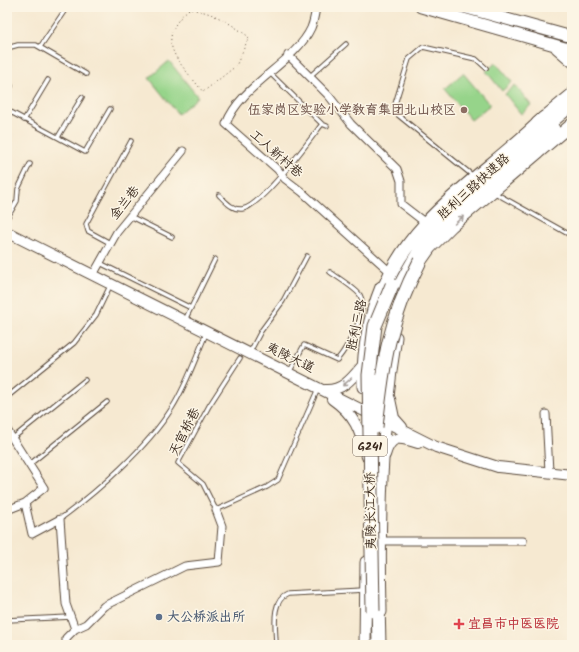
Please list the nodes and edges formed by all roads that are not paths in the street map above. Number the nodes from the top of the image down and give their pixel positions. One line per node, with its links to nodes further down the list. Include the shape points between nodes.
1 (67, 7): 12 (lane)
2 (316, 7): 15 (street, 工人新村巷, via 311,28)
3 (421, 7): 10 (main road)
4 (440, 7): 11 (main road)
5 (463, 7): 8 (main road)
6 (480, 7): 7 (main road)
7 (572, 30)
8 (572, 37)
9 (346, 44): 22 (lane)
10 (551, 44): 14 (main road); 17 (main road)
11 (572, 44)
12 (40, 47): 13 (lane, via 18,45); 21 (lane)
13 (7, 48): 16 (lane)
14 (572, 50)
15 (288, 55): 19 (street, 工人新村巷); 22 (street)
16 (7, 60)
17 (572, 61)
18 (486, 68): 42 (lane, via 476,59 424,47 409,59 395,104 398,115)
19 (269, 72): 33 (lane); 41 (street, 工人新村巷, via 237,105 226,124)
20 (7, 74): 24 (lane, via 11,86)
21 (86, 74)
22 (309, 76): 47 (street, via 351,124 397,169 401,181 401,204)
23 (48, 80): 32 (lane)
24 (7, 94)
25 (572, 94): 31 (main road, 胜利三路)
26 (82, 97): 37 (lane)
27 (572, 104): 60 (highway, 胜利三路快速路 / G241, via 446,212 417,244)
28 (110, 108): 37 (lane, via 85,152)
29 (7, 110): 32 (lane)
30 (572, 113): 60 (highway, 胜利三路快速路 / G241, via 469,198 436,230)
31 (544, 118): 42 (main road, 胜利三路); 64 (highway, bridge, via 466,185 417,234 392,270 382,295)
32 (24, 120): 37 (lane)
33 (322, 124): 35 (lane); 41 (lane)
34 (572, 124): 36 (main road)
35 (327, 126)
36 (567, 134): 43 (main road)
37 (58, 137)
38 (131, 141): 52 (lane, via 86,224 88,231)
39 (183, 151): 45 (street, 金兰巷)
40 (30, 164): 46 (lane, via 18,189 17,201)
41 (282, 175): 44 (lane, via 261,198 242,209 232,207); 57 (street, 工人新村巷)
42 (472, 175): 47 (main road, 胜利三路)
43 (492, 191): 49 (lane); 55 (main road, one-way to 43, via 442,236)
44 (219, 195)
45 (129, 216): 51 (lane); 52 (street, 金兰巷)
46 (7, 218)
47 (423, 221): 57 (main road, 胜利三路, via 399,249)
48 (7, 232): 59 (main road, 夷陵大道)
49 (572, 236)
50 (7, 237): 61 (main road, 夷陵大道)
51 (172, 237)
52 (110, 244): 56 (street, 金兰巷)
53 (307, 256): 66 (lane, via 283,301 261,331)
54 (215, 259): 62 (lane)
55 (420, 261): 71 (main road, via 402,310); 77 (highway, bridge, via 394,318 385,353)
56 (100, 263): 59 (street, 金兰巷); 62 (lane)
57 (388, 269): 68 (main road, 胜利三路, via 372,310)
58 (330, 272): 69 (lane, via 360,294 362,302 359,320 347,349 337,360 304,345)
59 (93, 275): 63 (main road, 夷陵大道)
60 (396, 286): 64 (highway, 夷陵长江大桥 / G241, bridge); 77 (highway, 夷陵长江大桥 / G241, bridge, via 382,333 376,384)
61 (109, 288): 65 (main road, 夷陵大道); 73 (lane, via 96,315 74,343)
62 (191, 308): 63 (lane)
63 (184, 321): 66 (main road, 夷陵大道)
64 (375, 326): 100 (highway, 夷陵长江大桥 / G241, bridge, via 368,375)
65 (206, 336): 72 (main road, 夷陵大道); 90 (lane, via 173,407 160,426 83,502)
66 (250, 353): 69 (main road, 夷陵大道)
67 (240, 358): 89 (lane, 天官桥巷, via 198,424 178,463 203,484)
68 (363, 365): 72 (main road, one-way to 72, via 343,386); 75 (main road, 胜利三路)
69 (289, 372): 72 (main road, 夷陵大道)
70 (85, 380): 79 (lane)
71 (389, 383): 77 (main road); 80 (main road, via 394,418)
72 (324, 393): 75 (main road, 夷陵大道); 81 (main road, via 352,416 360,432); 89 (lane, via 278,480)
73 (7, 397)
74 (107, 402): 83 (lane)
75 (364, 413): 77 (main road, 夷陵大道); 81 (main road, 胜利三路)
76 (546, 414): 84 (street)
77 (382, 426): 80 (main road, 夷陵大道); 82 (main road); 101 (highway, 夷陵长江大桥 / G241)
78 (7, 430): 79 (street)
79 (13, 438): 83 (street)
80 (417, 440): 82 (main road, via 393,440); 84 (main road, 夷陵大道, via 498,467); 86 (main road, 夷陵大道, via 435,451 497,471)
81 (367, 457): 93 (main road, 胜利三路)
82 (383, 461): 91 (main road)
83 (30, 464): 87 (street, via 44,488)
84 (549, 472): 85 (main road, 夷陵大道)
85 (572, 475)
86 (572, 479)
87 (25, 503): 88 (street); 90 (street, via 32,534)
88 (7, 510)
89 (216, 510): 96 (street, via 222,526 219,562 184,566 104,606 86,624)
90 (60, 519): 94 (street, via 66,604)
91 (380, 541): 92 (street); 102 (main road)
92 (523, 542)
93 (366, 590): 98 (lane, via 283,596 276,607); 99 (main road, 胜利三路)
94 (70, 617): 95 (lane); 96 (street)
95 (7, 620)
96 (75, 629): 97 (street, via 66,638)
97 (66, 645)
98 (276, 645)
99 (364, 645)
100 (372, 645)
101 (379, 645)
102 (382, 645)

